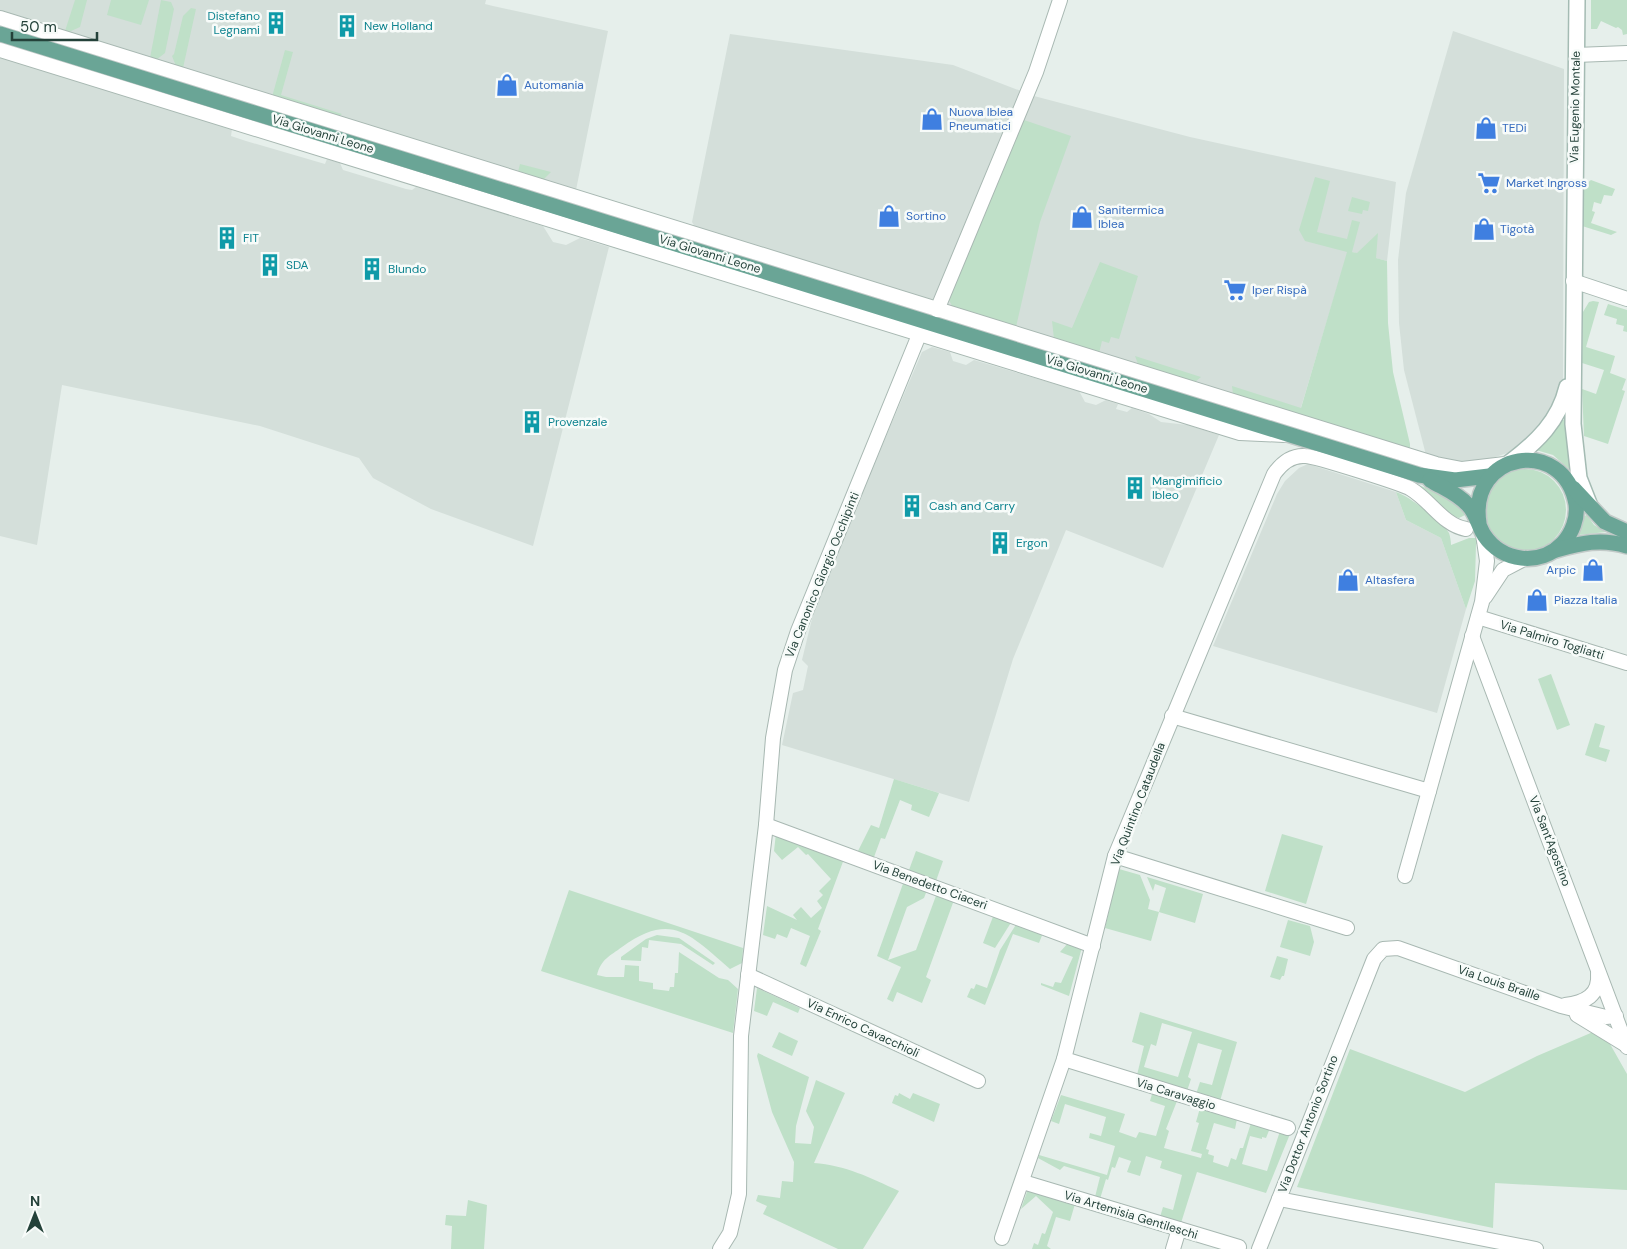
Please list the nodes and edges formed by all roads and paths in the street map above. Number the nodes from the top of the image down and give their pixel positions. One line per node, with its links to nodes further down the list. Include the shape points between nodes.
1 (1060, 0): 10 (street, via 1036,72)
2 (1577, 0): 7 (main road, Via Eugenio Montale)
3 (0, 18): 10 (street)
4 (0, 34): 13 (main road, Via Giovanni Leone)
5 (0, 50): 11 (street)
6 (1627, 53): 7 (street)
7 (1576, 55): 8 (main road, Via Eugenio Montale)
8 (1573, 282): 9 (street); 12 (main road, Via Eugenio Montale)
9 (1627, 299)
10 (937, 310): 14 (street, via 1436,464 1462,469)
11 (919, 335): 13 (street, via 1240,433 1260,436); 29 (street, Via Canonico Giorgio Occhipinti, via 785,670 774,738)
12 (1572, 363): 14 (main road, via 1564,402 1558,414 1541,436); 17 (main road)
13 (1290, 434): 15 (main road, Via Giovanni Leone)
14 (1507, 464): 16 (main road); 17 (main road, via 1535,460 1553,468)
15 (1419, 475): 16 (main road, via 1455,480); 18 (main road, via 1458,495 1470,507)
16 (1489, 476): 18 (main road, via 1478,498)
17 (1578, 494): 19 (main road, via 1606,522); 21 (main road, via 1571,532)
18 (1476, 528): 22 (main road, via 1500,552); 23 (street, via 1487,561); 27 (street, Via Quintino Cataudella, via 1454,527 1409,487 1306,455 1281,464)
19 (1627, 532)
20 (1627, 546): 21 (main road, via 1588,541)
21 (1554, 550): 22 (main road)
22 (1524, 559): 23 (street, via 1503,570)
23 (1482, 602): 24 (street)
24 (1478, 617): 25 (street); 26 (street, Via Palmiro Togliatti)
25 (1472, 636): 28 (street); 35 (street, Via Sant'Agostino)
26 (1627, 663)
27 (1172, 716): 28 (street); 30 (street, Via Quintino Cataudella)
28 (1429, 791): 31 (street)
29 (766, 825): 33 (street, Via Benedetto Ciaceri); 36 (street, Via Canonico Giorgio Occhipinti)
30 (1115, 856): 32 (street); 33 (street, Via Quintino Cataudella)
31 (1405, 876)
32 (1348, 928)
33 (1093, 946): 40 (street, Via Quintino Cataudella)
34 (1383, 949): 37 (street, Via Louis Braille, via 1398,948); 44 (street, Via Dottor Antonio Sortino, via 1374,959)
35 (1597, 967): 37 (street, via 1598,984 1590,998); 38 (street, Via Sant'Agostino)
36 (748, 975): 41 (street, Via Enrico Cavacchioli); 48 (street, Via Canonico Giorgio Occhipinti, via 741,1036 739,1194 730,1233)
37 (1561, 1006): 38 (street, Via Louis Braille, via 1606,1017); 39 (street)
38 (1616, 1016): 39 (street, Via Sant'Agostino)
39 (1627, 1046)
40 (1064, 1059): 42 (street, Via Caravaggio); 43 (street, Via Quintino Cataudella)
41 (978, 1081)
42 (1288, 1128)
43 (1023, 1182): 45 (street, Via Artemisia Gentileschi); 46 (street, Via Quintino Cataudella)
44 (1279, 1199): 50 (street); 51 (street, Via Dottor Antonio Sortino)
45 (1179, 1229): 47 (street, Via Artemisia Gentileschi); 49 (street)
46 (1002, 1238)
47 (1240, 1247)
48 (720, 1249)
49 (1173, 1249)
50 (1259, 1249)
51 (1536, 1249)

